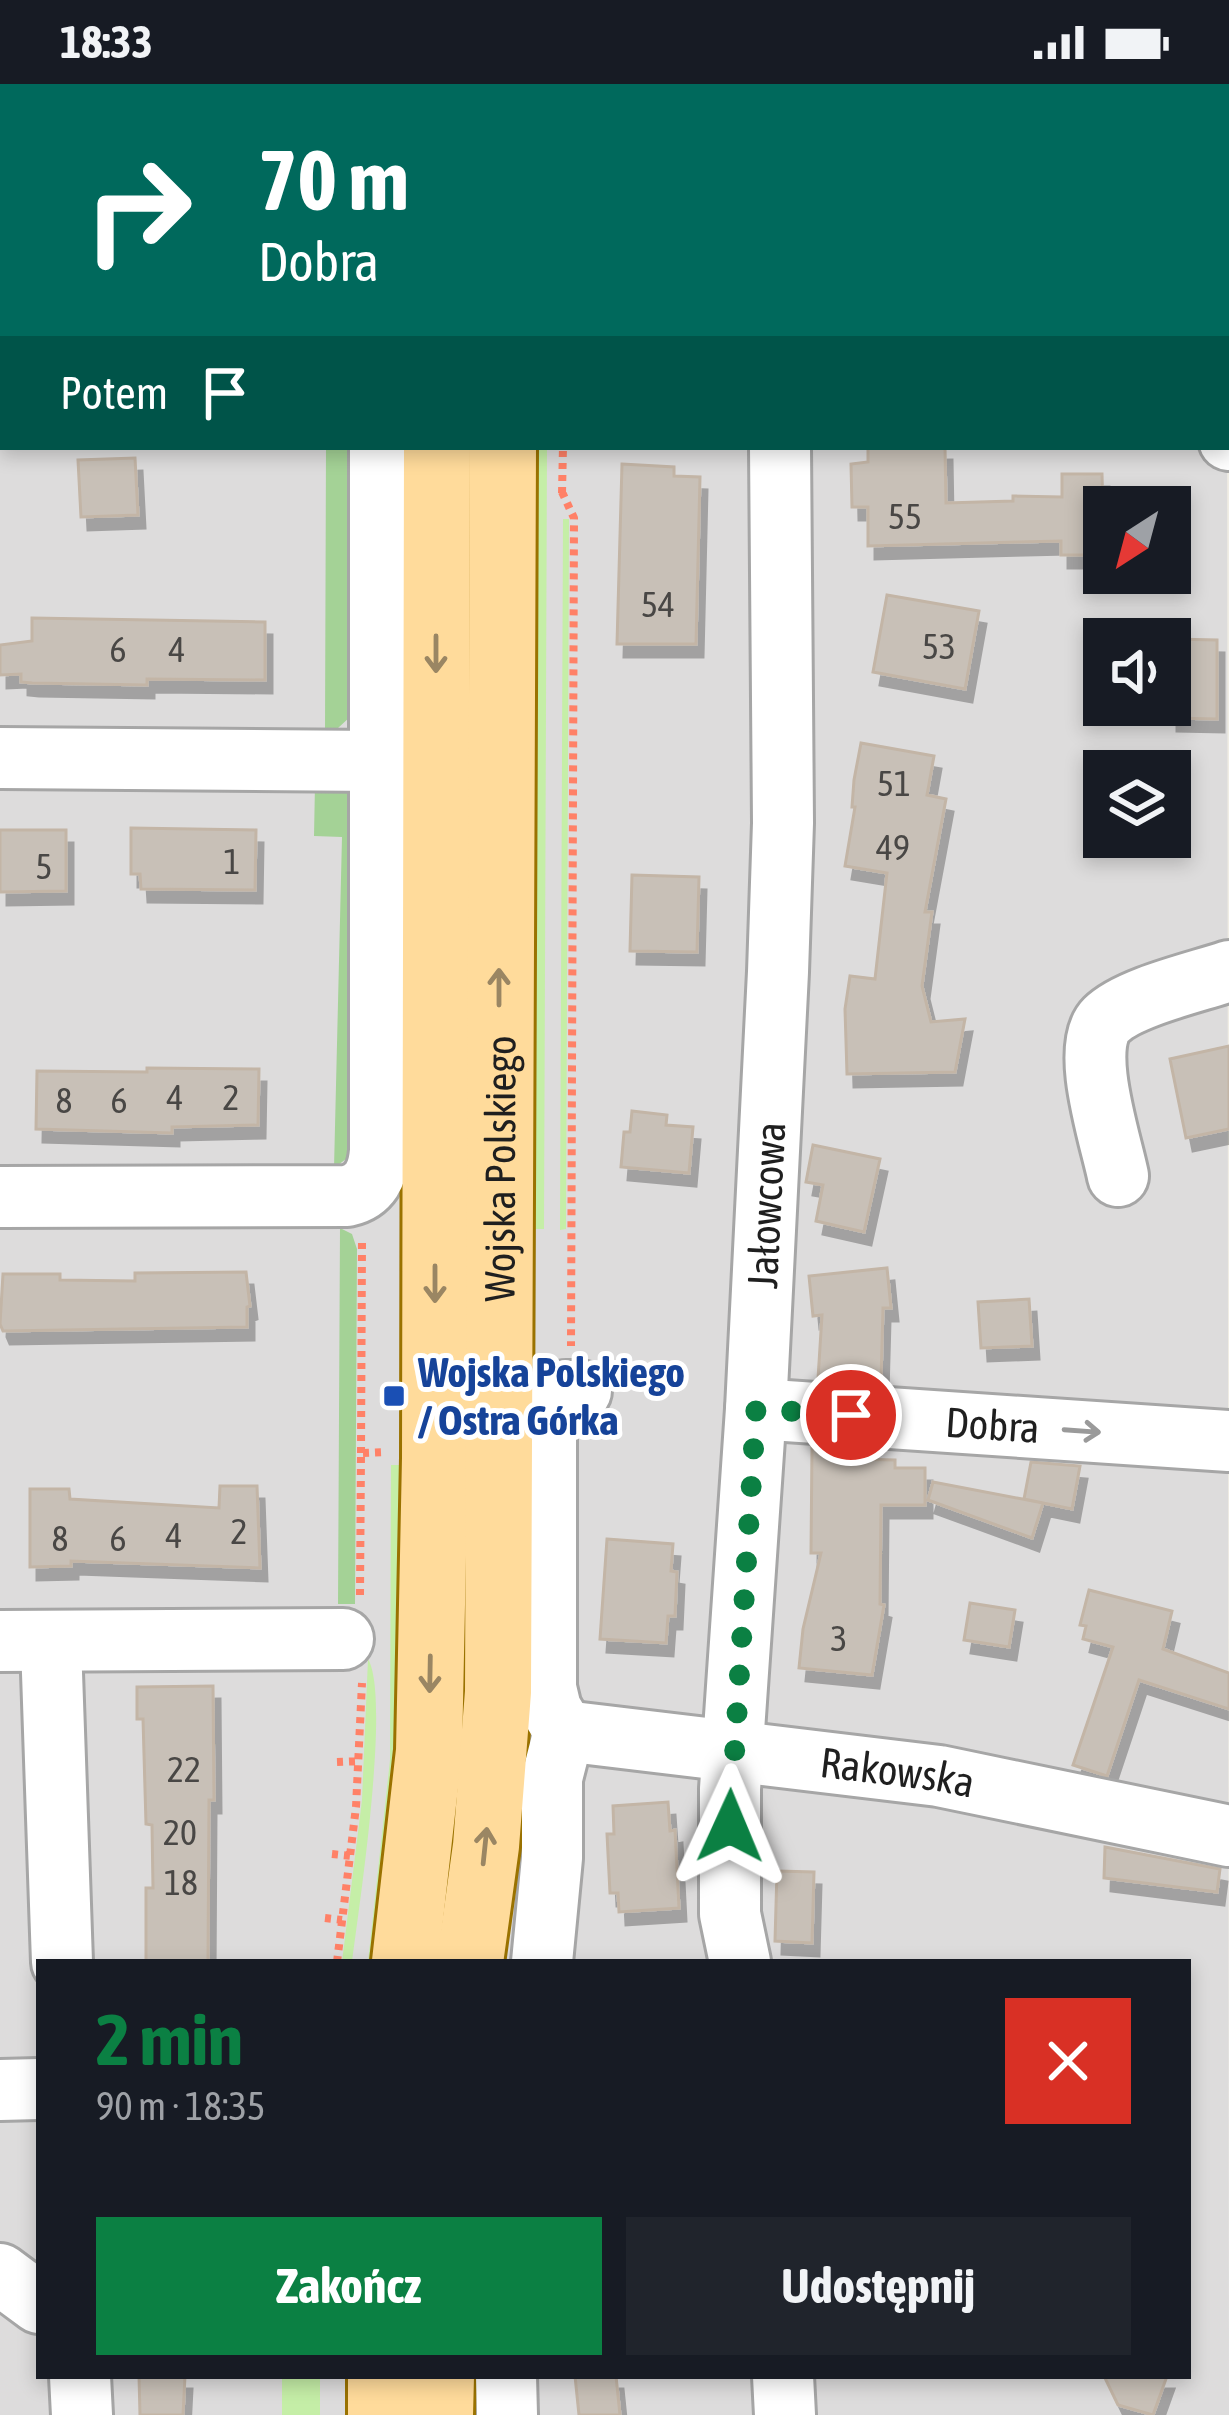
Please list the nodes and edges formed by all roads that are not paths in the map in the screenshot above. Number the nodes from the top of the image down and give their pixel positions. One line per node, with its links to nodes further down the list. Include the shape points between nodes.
1 (380, 450): 6 (street)
2 (437, 450): 19 (main road, Wojska Polskiego, one-way to 19, via 430,1706)
3 (503, 450): 20 (main road, Wojska Polskiego, one-way to 3, via 498,1692)
4 (780, 450): 11 (street, Jałowcowa, via 783,824)
5 (0, 758): 6 (street)
6 (379, 761): 9 (street, via 380,1151 362,1208 347,1196)
7 (1229, 971): 8 (street, via 1138,1003 1097,1034 1094,1060)
8 (1118, 1176)
9 (0, 1197)
10 (581, 1391): 15 (street, via 554,1398 546,1421 546,1688)
11 (756, 1409): 12 (street, Dobra, one-way to 12); 16 (street, Jałowcowa)
12 (1229, 1441)
13 (26, 1642): 14 (street); 18 (street)
14 (352, 1654)
15 (564, 1731): 16 (street, Rakowska); 21 (street, via 552,1778)
16 (732, 1752): 17 (street, Rakowska, via 939,1776); 22 (street, Jałowcowa, via 730,1914)
17 (1229, 1836)
18 (62, 1959)
19 (405, 1959)
20 (470, 1959)
21 (542, 1959)
22 (739, 1959)
23 (36, 2089): 24 (street)
24 (0, 2090)
25 (0, 2274): 26 (street)
26 (36, 2301)
27 (80, 2379): 32 (street)
28 (381, 2379): 33 (main road)
29 (441, 2379): 34 (main road)
30 (506, 2379): 35 (street)
31 (783, 2379): 36 (street)
32 (82, 2415)
33 (380, 2415)
34 (440, 2415)
35 (507, 2415)
36 (785, 2415)

